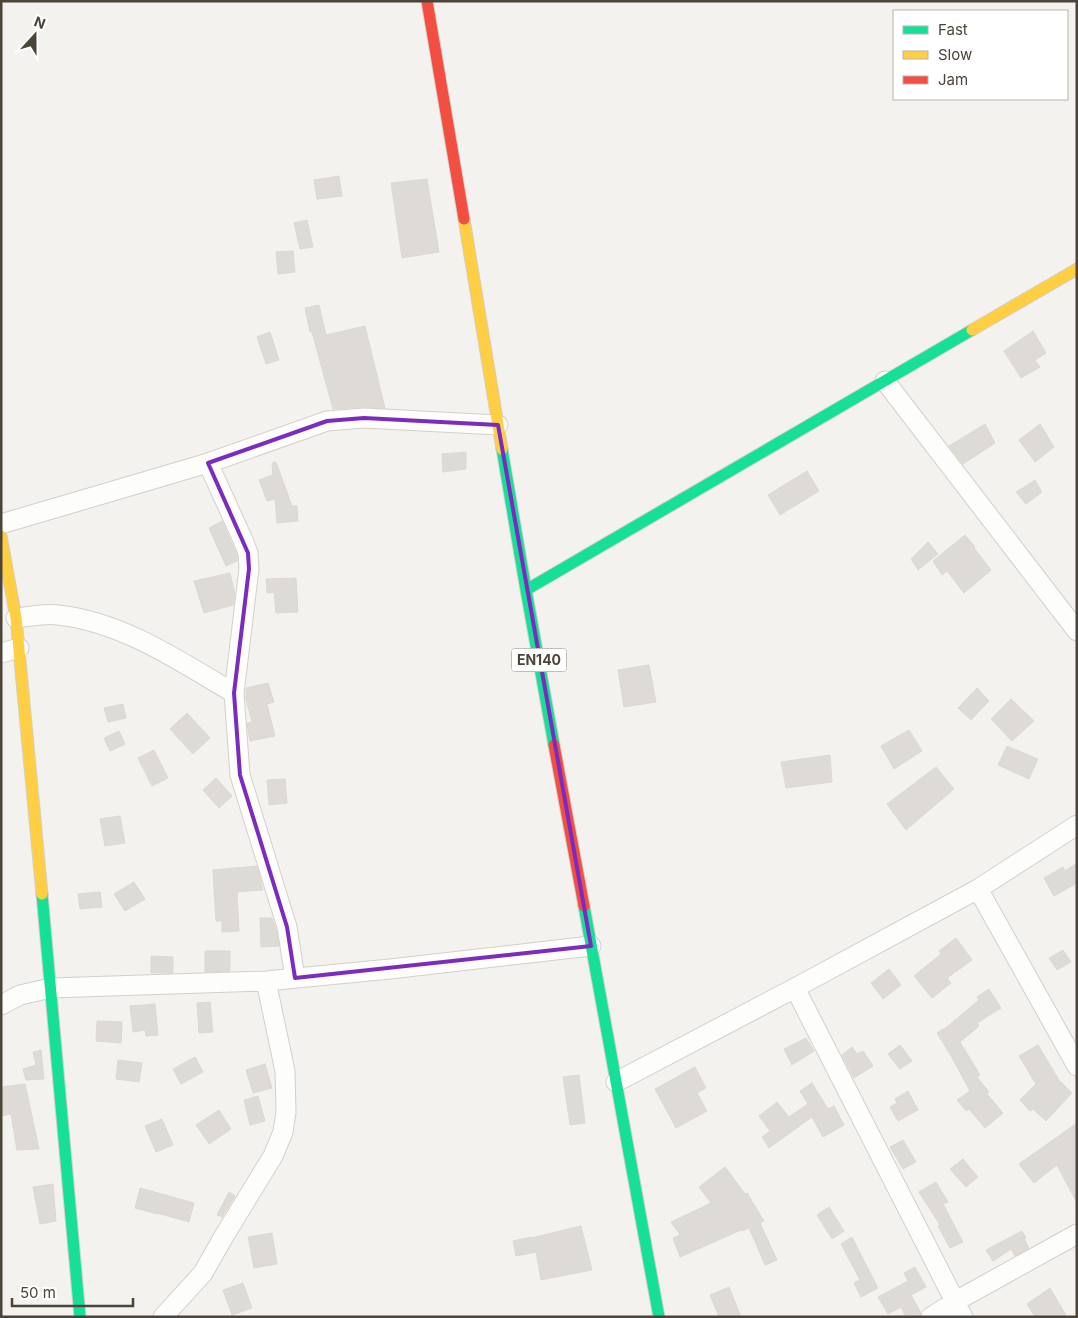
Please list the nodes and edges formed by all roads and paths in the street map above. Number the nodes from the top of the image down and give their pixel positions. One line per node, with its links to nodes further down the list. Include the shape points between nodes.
1 (427, 1): 4 (street, EN140)
2 (1077, 269): 3 (street)
3 (885, 381): 8 (street); 10 (street)
4 (498, 426): 5 (street, via 364,418 327,421); 8 (street, EN140)
5 (208, 463): 6 (street); 12 (street, via 248,553 249,569)
6 (1, 524)
7 (1, 536): 9 (street)
8 (526, 590): 15 (street, EN140)
9 (16, 618): 11 (street); 12 (street, via 56,614 114,628 152,645)
10 (1077, 631)
11 (10, 651): 18 (street)
12 (234, 693): 16 (street, via 240,775 287,927)
13 (1077, 825): 14 (street)
14 (978, 889): 19 (street); 21 (street)
15 (592, 946): 16 (street); 22 (street, EN140)
16 (295, 978): 17 (street)
17 (266, 981): 18 (street); 26 (street, via 285,1071 283,1132 273,1156 203,1273)
18 (51, 988): 20 (street, via 20,995); 25 (street)
19 (795, 988): 22 (street); 24 (street)
20 (1, 1006)
21 (1077, 1066)
22 (616, 1082): 27 (street, EN140)
23 (1077, 1234): 24 (street)
24 (959, 1309): 28 (street)
25 (80, 1317)
26 (163, 1317)
27 (659, 1317)
28 (931, 1317)

